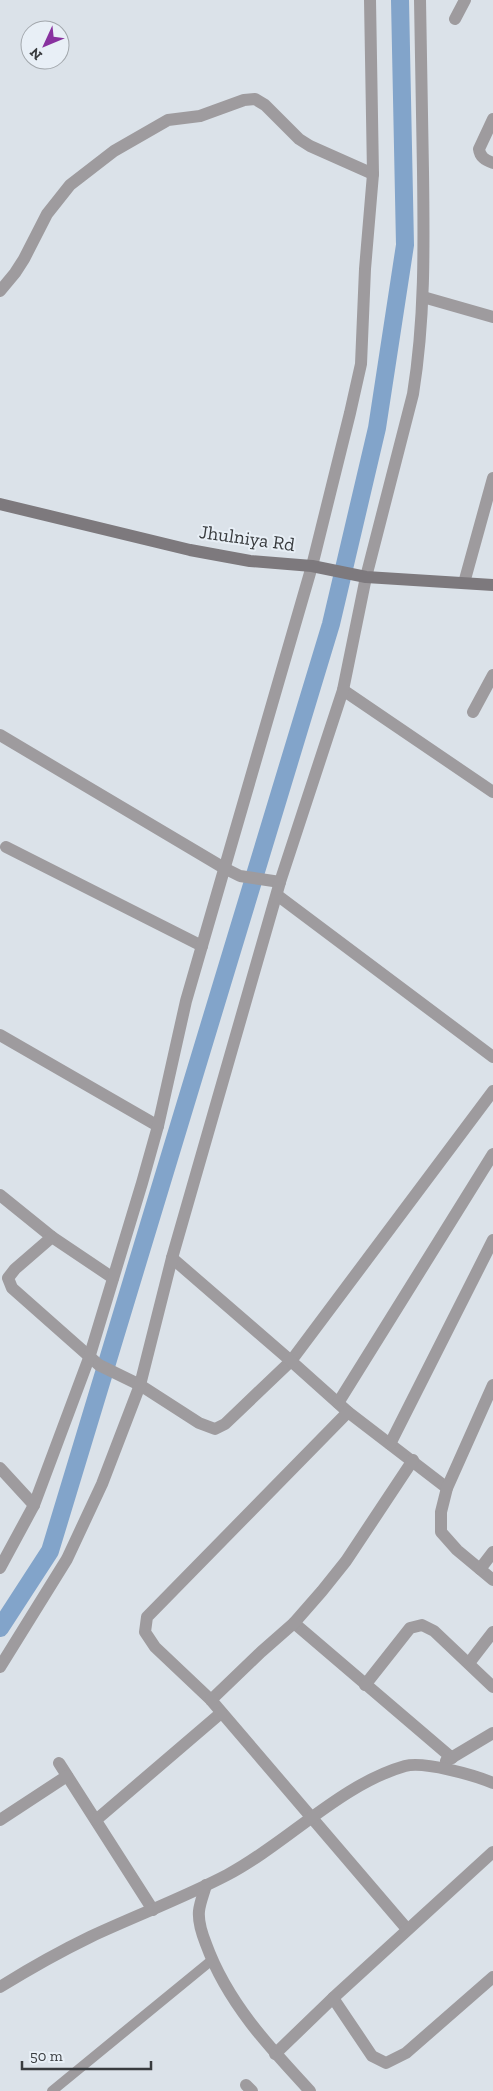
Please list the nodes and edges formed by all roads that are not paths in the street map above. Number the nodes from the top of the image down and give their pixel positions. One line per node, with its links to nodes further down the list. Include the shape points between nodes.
1 (370, 0): 7 (street)
2 (420, 0): 9 (street)
3 (465, 0): 4 (street)
4 (455, 18)
5 (493, 119): 6 (street, via 479,148 480,155)
6 (493, 163)
7 (373, 174): 8 (street, via 310,146 255,99 200,116 168,120 114,151 70,185 47,214 24,259); 13 (street, via 360,364)
8 (0, 291)
9 (423, 297): 10 (street); 14 (street, via 413,394)
10 (493, 316)
11 (493, 478): 15 (street)
12 (0, 504): 13 (street, Jhulniya Rd, via 190,550 250,561)
13 (312, 566): 14 (street, Jhulniya Rd); 23 (street)
14 (366, 577): 15 (street, Jhulniya Rd); 18 (street)
15 (464, 583): 16 (street, Jhulniya Rd)
16 (493, 585)
17 (493, 676): 19 (street)
18 (343, 690): 21 (street); 24 (street)
19 (473, 712)
20 (0, 735): 23 (street)
21 (493, 792)
22 (6, 847): 25 (street)
23 (224, 868): 24 (street); 25 (street)
24 (278, 888): 27 (street); 34 (street)
25 (202, 946): 29 (street)
26 (0, 1036): 29 (street)
27 (493, 1057)
28 (493, 1091): 37 (street)
29 (158, 1126): 35 (street)
30 (493, 1154): 40 (street)
31 (0, 1195): 32 (street)
32 (52, 1238): 35 (street); 36 (street, via 8,1278 12,1288)
33 (493, 1240): 42 (street)
34 (172, 1258): 37 (street); 38 (street)
35 (113, 1278): 36 (street)
36 (94, 1361): 38 (street); 46 (street)
37 (291, 1361): 38 (street, via 225,1424 214,1429 199,1423); 40 (street)
38 (140, 1385): 54 (street, via 102,1484 67,1559)
39 (493, 1385): 45 (street)
40 (338, 1403): 41 (street)
41 (348, 1412): 42 (street); 57 (street, via 147,1617 145,1632 155,1646)
42 (390, 1444): 43 (street)
43 (413, 1460): 45 (street); 51 (street, via 346,1561)
44 (0, 1468): 46 (street)
45 (447, 1488): 49 (street, via 441,1512 441,1532)
46 (34, 1505): 48 (street)
47 (493, 1552): 49 (street)
48 (0, 1568)
49 (480, 1569): 50 (street)
50 (493, 1580)
51 (294, 1624): 55 (street); 57 (street)
52 (493, 1632): 53 (street)
53 (469, 1663): 55 (street, via 434,1631 422,1625 410,1628); 56 (street)
54 (0, 1667)
55 (365, 1685): 60 (street)
56 (493, 1687)
57 (211, 1700): 58 (street)
58 (221, 1713): 65 (street); 67 (street)
59 (493, 1733): 60 (street)
60 (452, 1758): 62 (street)
61 (59, 1763): 63 (street)
62 (435, 1767): 64 (street); 65 (street, via 406,1766 378,1777)
63 (67, 1776): 66 (street); 67 (street)
64 (493, 1783)
65 (312, 1817): 69 (street, via 251,1861); 71 (street)
66 (0, 1820)
67 (96, 1820): 70 (street)
68 (493, 1852): 71 (street)
69 (206, 1885): 70 (street); 72 (street, via 199,1911 202,1934)
70 (153, 1910): 74 (street, via 44,1960)
71 (407, 1929): 75 (street)
72 (212, 1960): 76 (street, via 248,2021); 77 (lane)
73 (493, 1978): 75 (street, via 406,2053 386,2063 372,2056)
74 (0, 1987)
75 (332, 1998): 76 (street)
76 (276, 2054): 78 (street)
77 (52, 2091)
78 (310, 2091)

